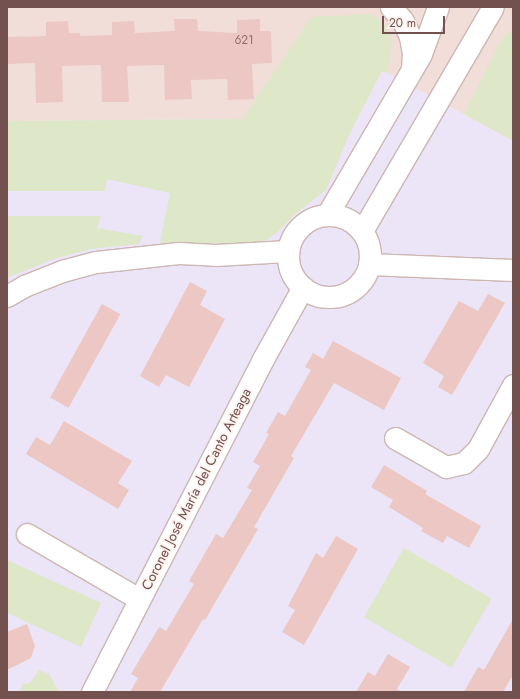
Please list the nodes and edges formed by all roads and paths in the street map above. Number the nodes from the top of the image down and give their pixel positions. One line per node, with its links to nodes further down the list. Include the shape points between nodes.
1 (391, 7): 4 (lane, via 404,21 410,37 413,54)
2 (438, 7): 4 (lane, via 421,54)
3 (493, 7): 6 (lane)
4 (411, 72): 5 (lane)
5 (327, 215): 6 (lane, via 340,216); 7 (lane, via 313,218 301,226 292,238)
6 (362, 231): 8 (lane, via 369,247)
7 (288, 252): 10 (lane, via 294,277); 11 (lane, via 215,255 179,253 96,262 62,271 24,286)
8 (369, 264): 9 (lane); 10 (lane, via 364,277 355,288 343,294 329,297 315,294)
9 (513, 270)
10 (303, 287): 15 (lane, Coronel José María del Canto Arteaga)
11 (7, 296)
12 (513, 385): 13 (lane, via 478,449 464,463 446,467)
13 (395, 438)
14 (26, 534): 15 (lane)
15 (139, 599): 16 (lane, Coronel José María del Canto Arteaga)
16 (92, 692)

